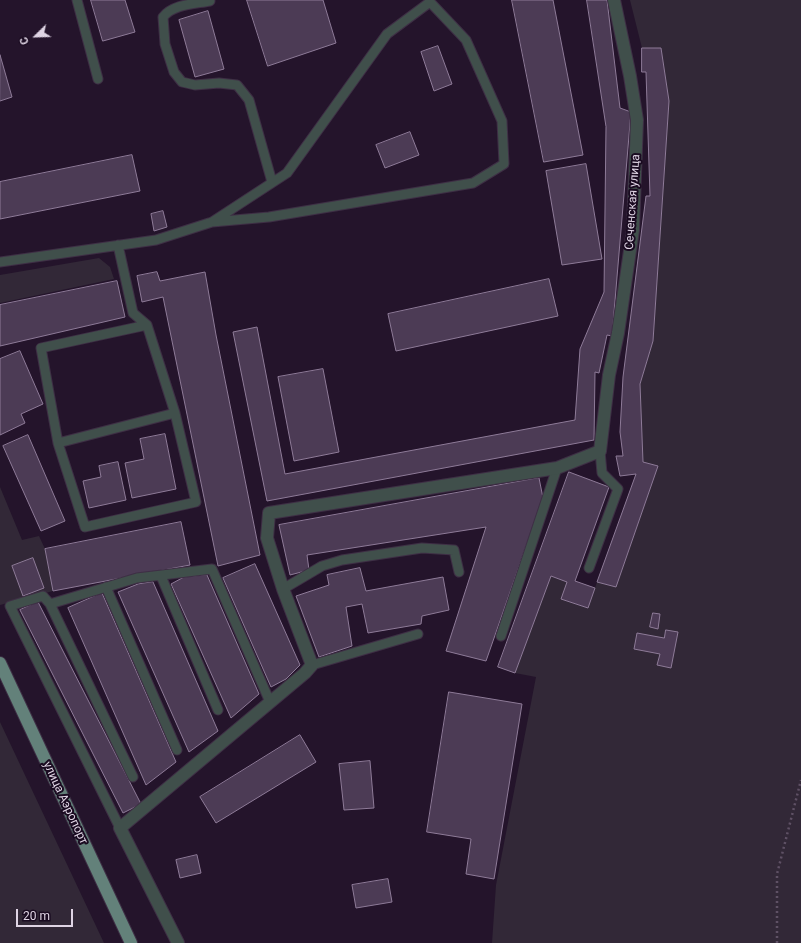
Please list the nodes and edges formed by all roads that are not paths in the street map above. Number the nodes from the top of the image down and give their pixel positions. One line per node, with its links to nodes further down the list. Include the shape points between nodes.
1 (77, 0): 5 (lane)
2 (614, 0): 13 (street, Сеченская улица, via 637,120 633,230 618,333 609,375)
3 (210, 1): 6 (lane, via 175,8 163,17 165,44 174,72 182,82 189,84 237,85 249,100)
4 (430, 1): 6 (lane, via 387,34 287,173); 7 (lane, via 466,40 502,121 504,164 473,183 269,217)
5 (98, 79)
6 (272, 182): 7 (lane)
7 (212, 222): 8 (lane, via 156,240)
8 (118, 245): 9 (lane); 10 (lane, via 133,313)
9 (0, 262)
10 (147, 325): 11 (lane); 12 (lane, via 41,348)
11 (175, 413): 12 (lane); 12 (lane, via 196,502 85,527)
12 (58, 443)
13 (600, 451): 14 (street); 15 (lane, via 602,473 618,489)
14 (557, 468): 19 (street, via 269,514 267,538); 22 (lane)
15 (589, 568)
16 (459, 572): 19 (lane, via 454,550 422,548 322,566)
17 (162, 576): 18 (lane, via 137,578); 25 (lane, via 212,569); 26 (lane)
18 (106, 587): 20 (lane); 27 (lane)
19 (283, 589): 24 (street)
20 (50, 604): 28 (lane); 29 (lane, via 43,596 10,606)
21 (418, 634): 24 (lane)
22 (501, 636)
23 (0, 664): 30 (main road, улица Аэропорт)
24 (312, 665): 25 (street)
25 (270, 702): 29 (street)
26 (218, 710)
27 (178, 750)
28 (133, 777)
29 (120, 828): 31 (street)
30 (131, 943)
31 (178, 943)

